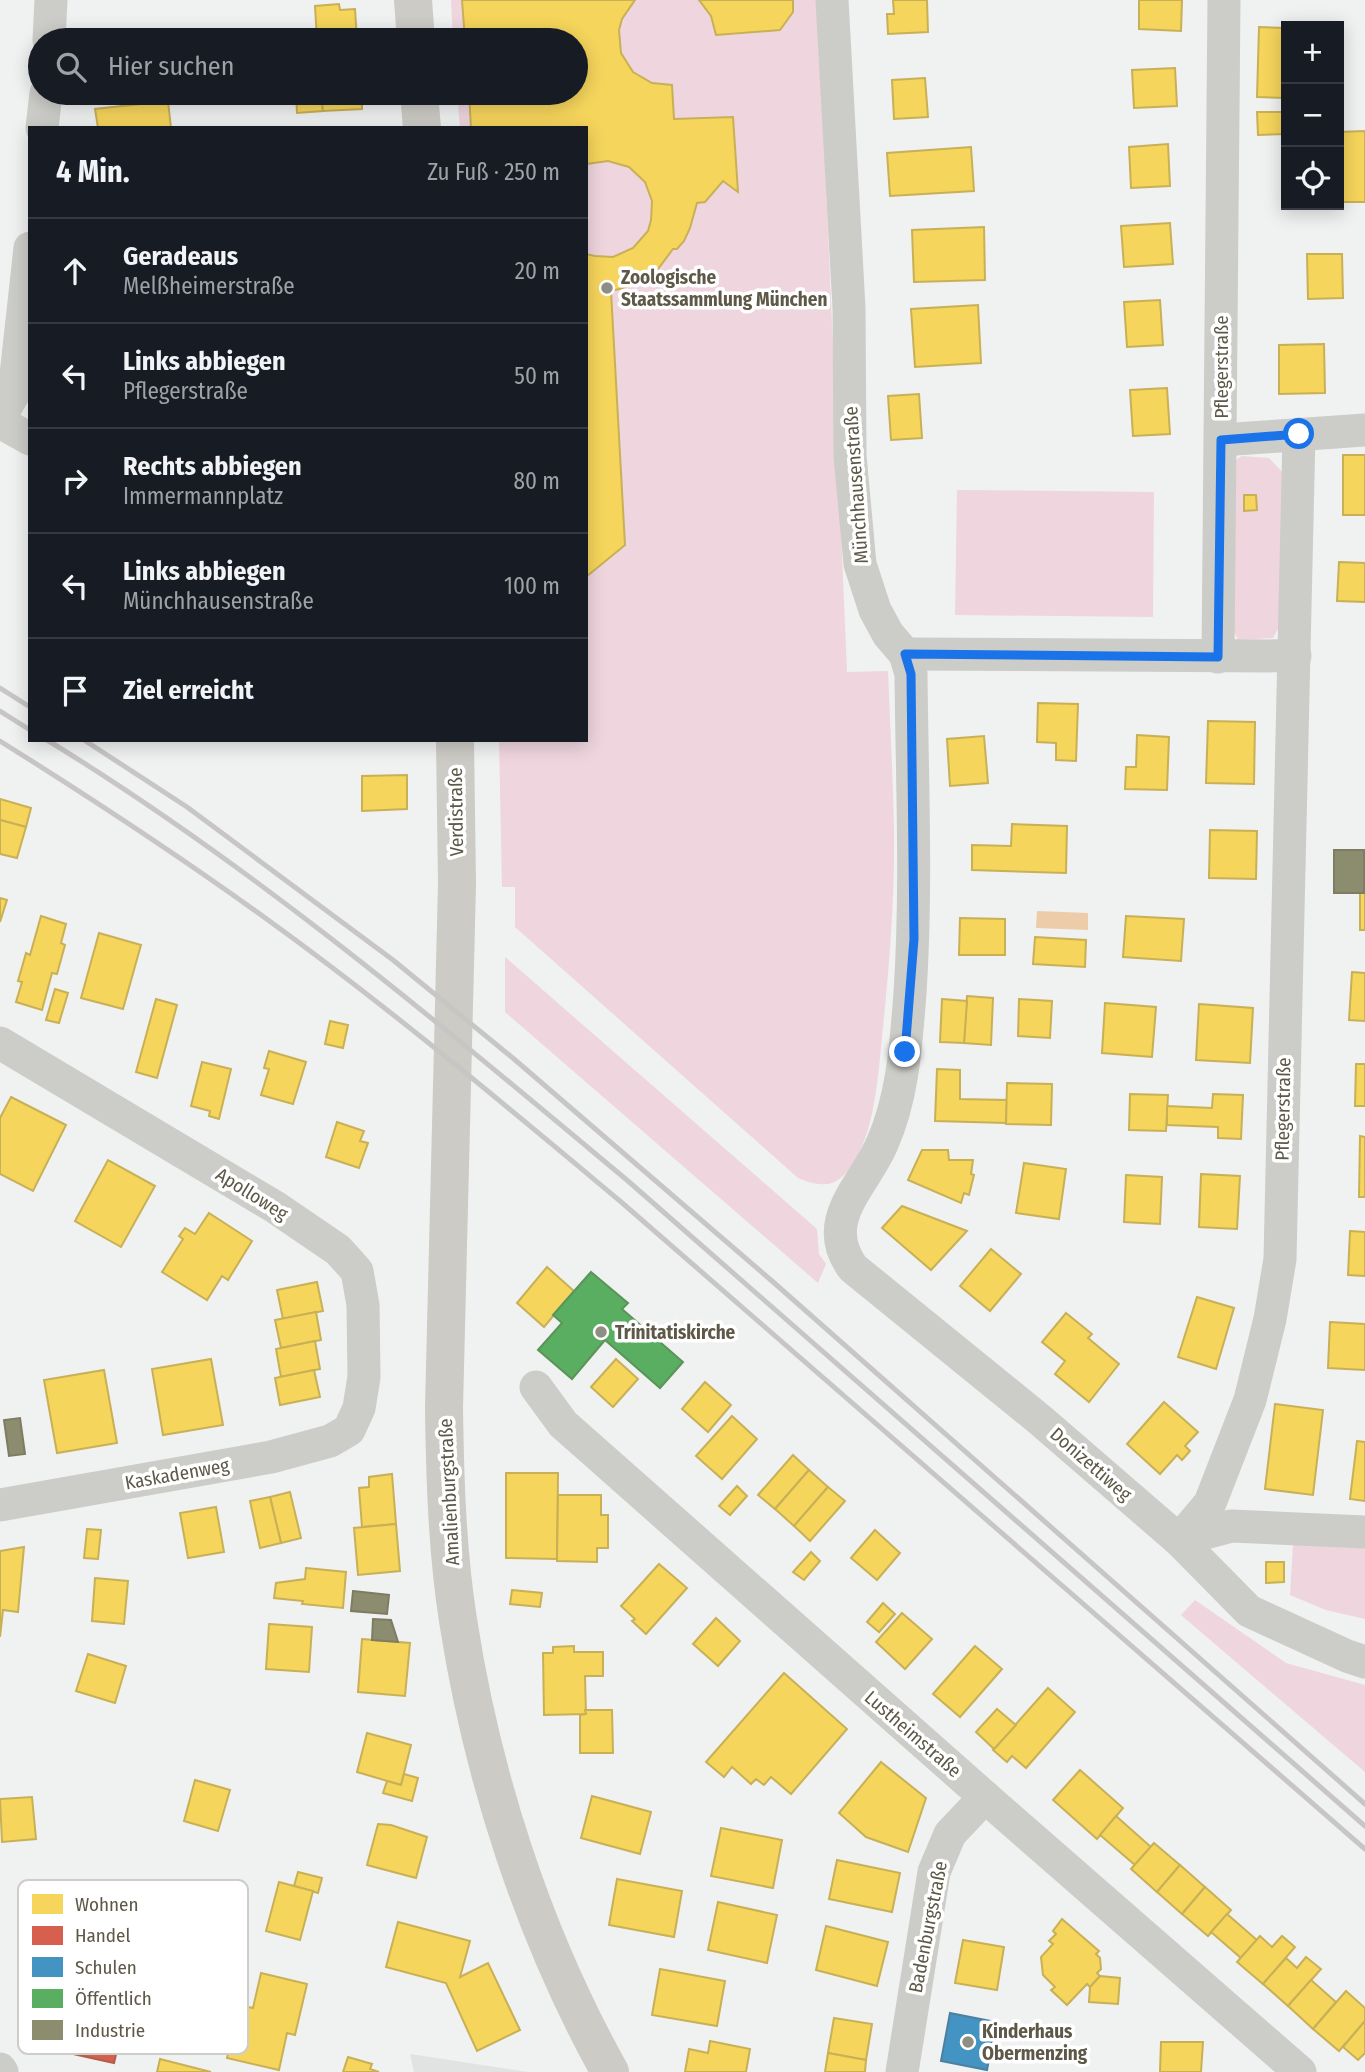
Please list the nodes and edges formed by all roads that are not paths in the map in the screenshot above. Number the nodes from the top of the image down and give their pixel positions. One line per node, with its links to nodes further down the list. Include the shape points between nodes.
1 (51, 0): 5 (street)
2 (413, 0): 6 (main road)
3 (832, 0): 17 (street, Münchhausenstraße, via 849,308 850,456 860,564 875,610)
4 (1224, 0): 16 (street, Pflegerstraße)
5 (50, 28)
6 (414, 28)
7 (45, 105): 9 (street)
8 (420, 105): 10 (main road)
9 (43, 126)
10 (422, 126)
11 (28, 266): 12 (street, via 14,393)
12 (0, 420): 15 (street)
13 (1365, 430): 14 (street)
14 (1299, 434): 16 (street); 18 (street, Pflegerstraße)
15 (28, 438)
16 (1221, 440): 19 (street, Pflegerstraße)
17 (905, 654): 19 (street); 23 (street, Münchhausenstraße, via 911,674 914,939 905,1052 896,1104 882,1146 851,1197)
18 (1295, 656): 19 (street); 28 (street, Pflegerstraße, via 1280,1259 1250,1400 1210,1503)
19 (1218, 657)
20 (455, 742): 21 (main road, Verdistraße)
21 (457, 884): 31 (main road, Amalienburgstraße, via 444,1408 458,1618 475,1712 502,1814 545,1935)
22 (0, 1043): 25 (street, Apolloweg, via 275,1207 338,1250 357,1271 363,1306 364,1377 359,1408)
23 (839, 1237): 28 (street, Donizettiweg, via 843,1255 853,1268)
24 (536, 1387): 30 (street, Lustheimstraße, via 563,1424)
25 (349, 1430): 26 (street, Kaskadenweg, via 330,1441 271,1457)
26 (0, 1505)
27 (1365, 1532): 28 (street, via 1231,1526)
28 (1179, 1540): 29 (street, Donizettiweg, via 1249,1611)
29 (1365, 1662)
30 (985, 1797): 32 (street, Badenburgstraße, via 950,1835 934,1872); 33 (street, Lustheimstraße)
31 (610, 2072)
32 (902, 2072)
33 (1300, 2072)

